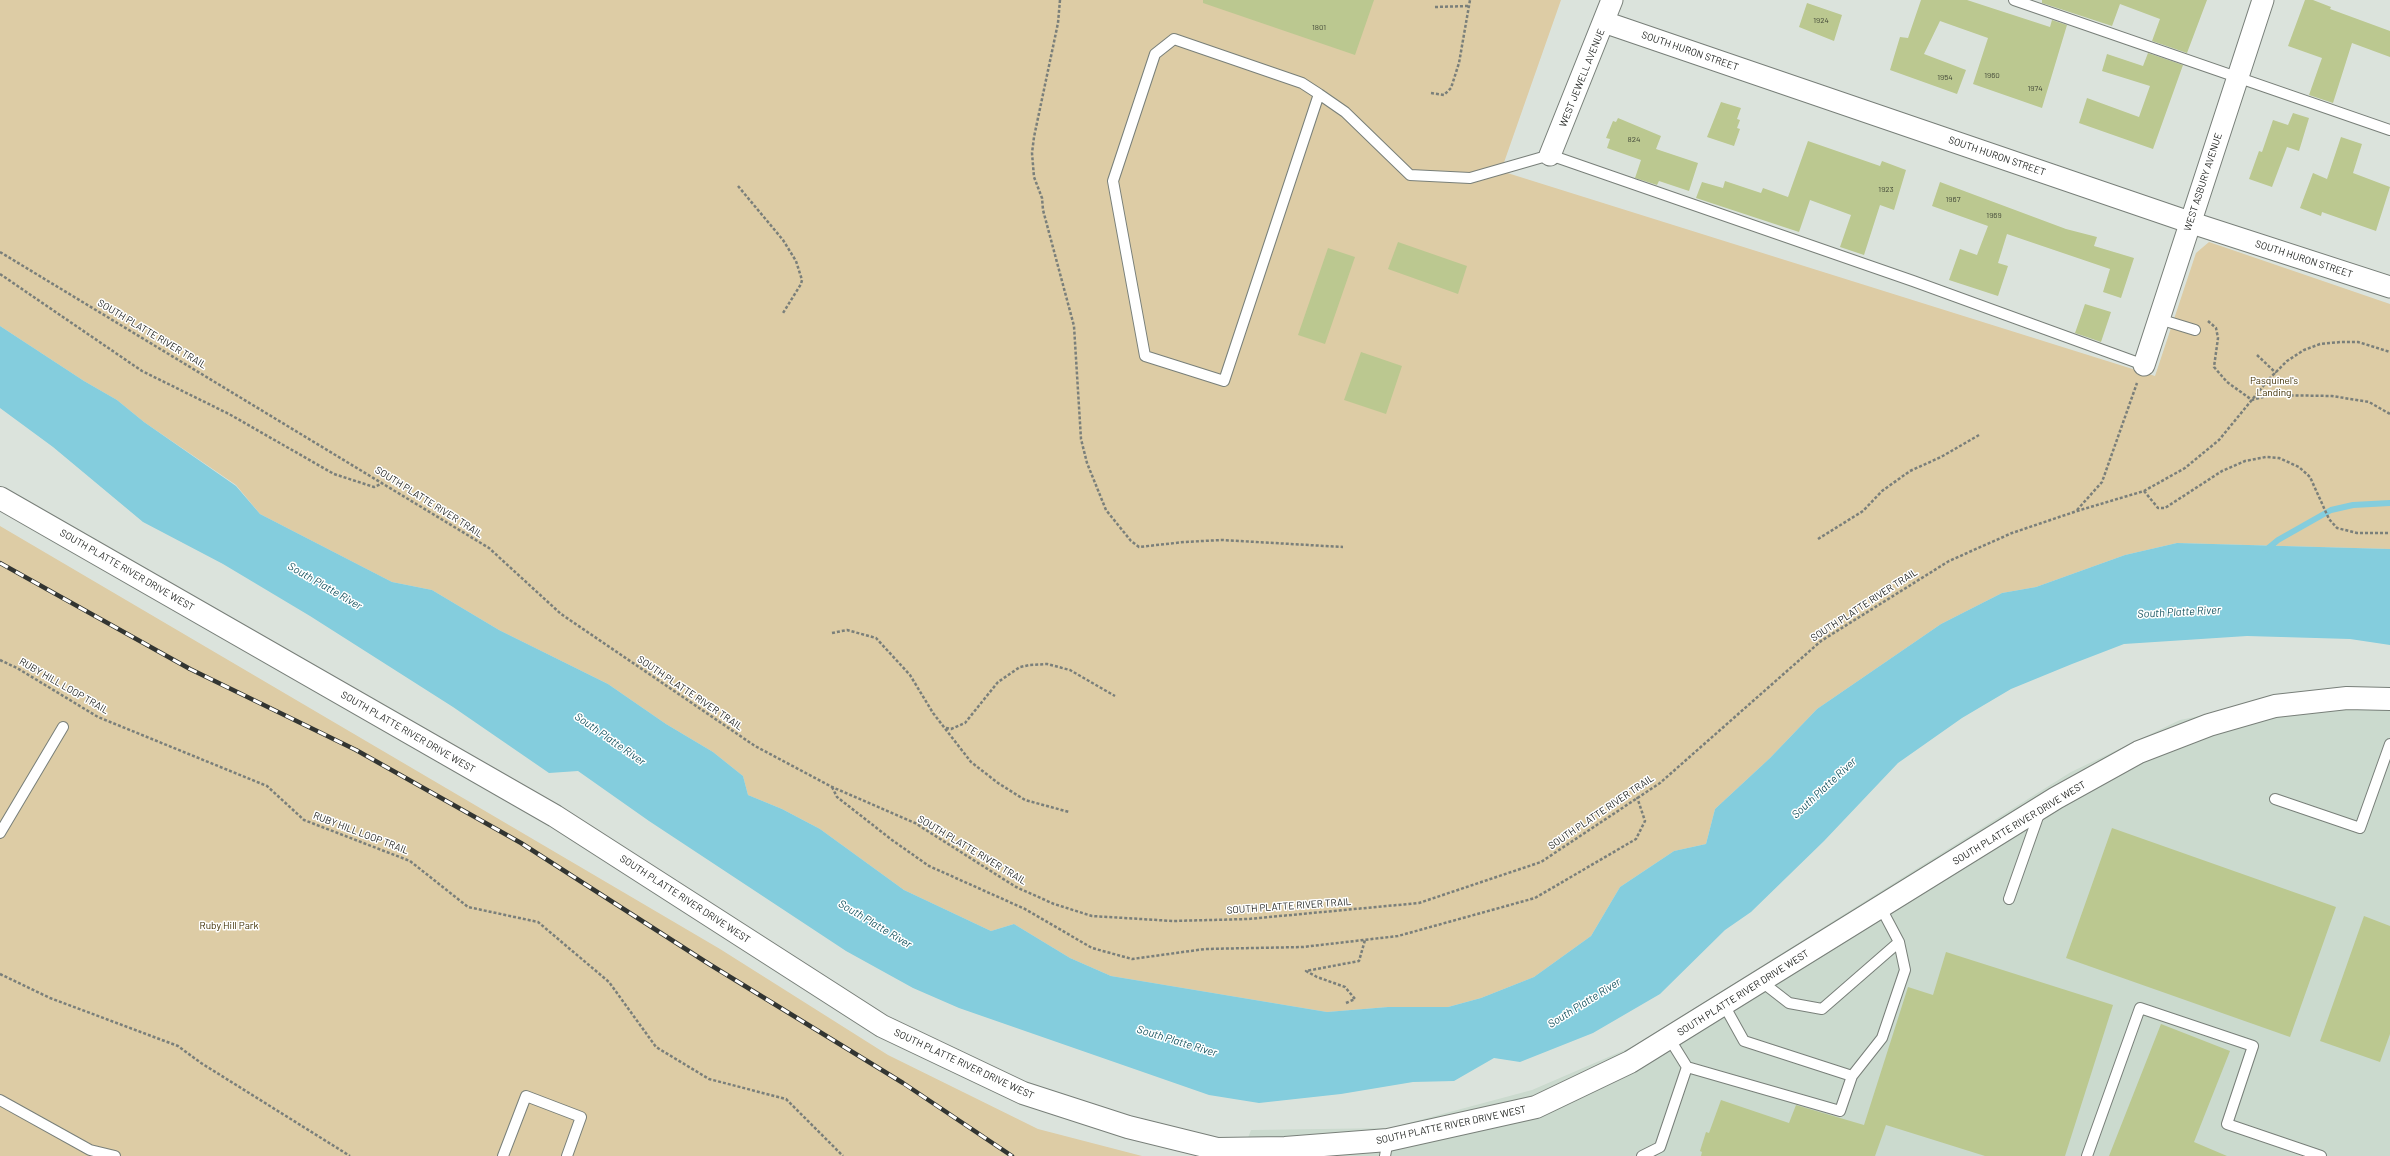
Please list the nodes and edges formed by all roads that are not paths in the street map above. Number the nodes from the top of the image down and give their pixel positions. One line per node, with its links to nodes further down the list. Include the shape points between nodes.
1 (1612, 0): 4 (street, WEST JEWELL AVENUE)
2 (2014, 0): 5 (lane)
3 (2263, 0): 5 (street, WEST ASBURY AVENUE)
4 (1604, 22): 8 (street, WEST JEWELL AVENUE); 9 (street, SOUTH HURON STREET)
5 (2237, 78): 7 (lane); 9 (street, WEST ASBURY AVENUE)
6 (1319, 94): 6 (lane, via 1224,381 1145,356 1113,181 1155,54 1174,39 1302,82); 8 (lane, via 1345,112 1410,175 1470,178)
7 (2390, 130)
8 (1550, 155): 13 (lane, via 1913,281)
9 (2189, 222): 10 (street, SOUTH HURON STREET); 11 (street, WEST ASBURY AVENUE)
10 (2390, 287)
11 (2159, 319): 12 (lane); 13 (street, WEST ASBURY AVENUE)
12 (2195, 330)
13 (2144, 365)
14 (0, 498): 31 (street, SOUTH PLATTE RIVER DRIVE WEST, via 555,816 882,1026 1023,1093)
15 (2390, 699): 19 (street, SOUTH PLATTE RIVER DRIVE WEST, via 2347,698 2275,706 2209,725 2139,752)
16 (63, 727): 20 (lane)
17 (2390, 744): 18 (lane, via 2360,828)
18 (2275, 799)
19 (2041, 807): 21 (lane); 22 (street, SOUTH PLATTE RIVER DRIVE WEST)
20 (0, 833)
21 (2009, 899)
22 (1882, 908): 23 (lane); 24 (street, SOUTH PLATTE RIVER DRIVE WEST)
23 (1899, 942): 24 (lane, via 1822,1009 1789,1003); 28 (lane, via 1905,970 1882,1038)
24 (1762, 982): 25 (street, SOUTH PLATTE RIVER DRIVE WEST)
25 (1724, 1005): 26 (street, SOUTH PLATTE RIVER DRIVE WEST); 28 (lane, via 1744,1041)
26 (1669, 1038): 27 (lane); 30 (street, SOUTH PLATTE RIVER DRIVE WEST, via 1630,1062 1536,1107)
27 (1687, 1067): 28 (lane, via 1840,1111); 36 (lane, via 1660,1147)
28 (1852, 1076)
29 (0, 1100): 32 (lane, via 90,1150)
30 (1386, 1148): 31 (street, SOUTH PLATTE RIVER DRIVE WEST, via 1285,1148)
31 (1216, 1152): 35 (street)
32 (115, 1156)
33 (503, 1156): 34 (lane, via 526,1096 581,1116)
34 (567, 1156)
35 (1240, 1156)
36 (1642, 1156)
37 (2087, 1156): 38 (lane, via 2140,1008 2253,1046 2227,1124)
38 (2321, 1156)

